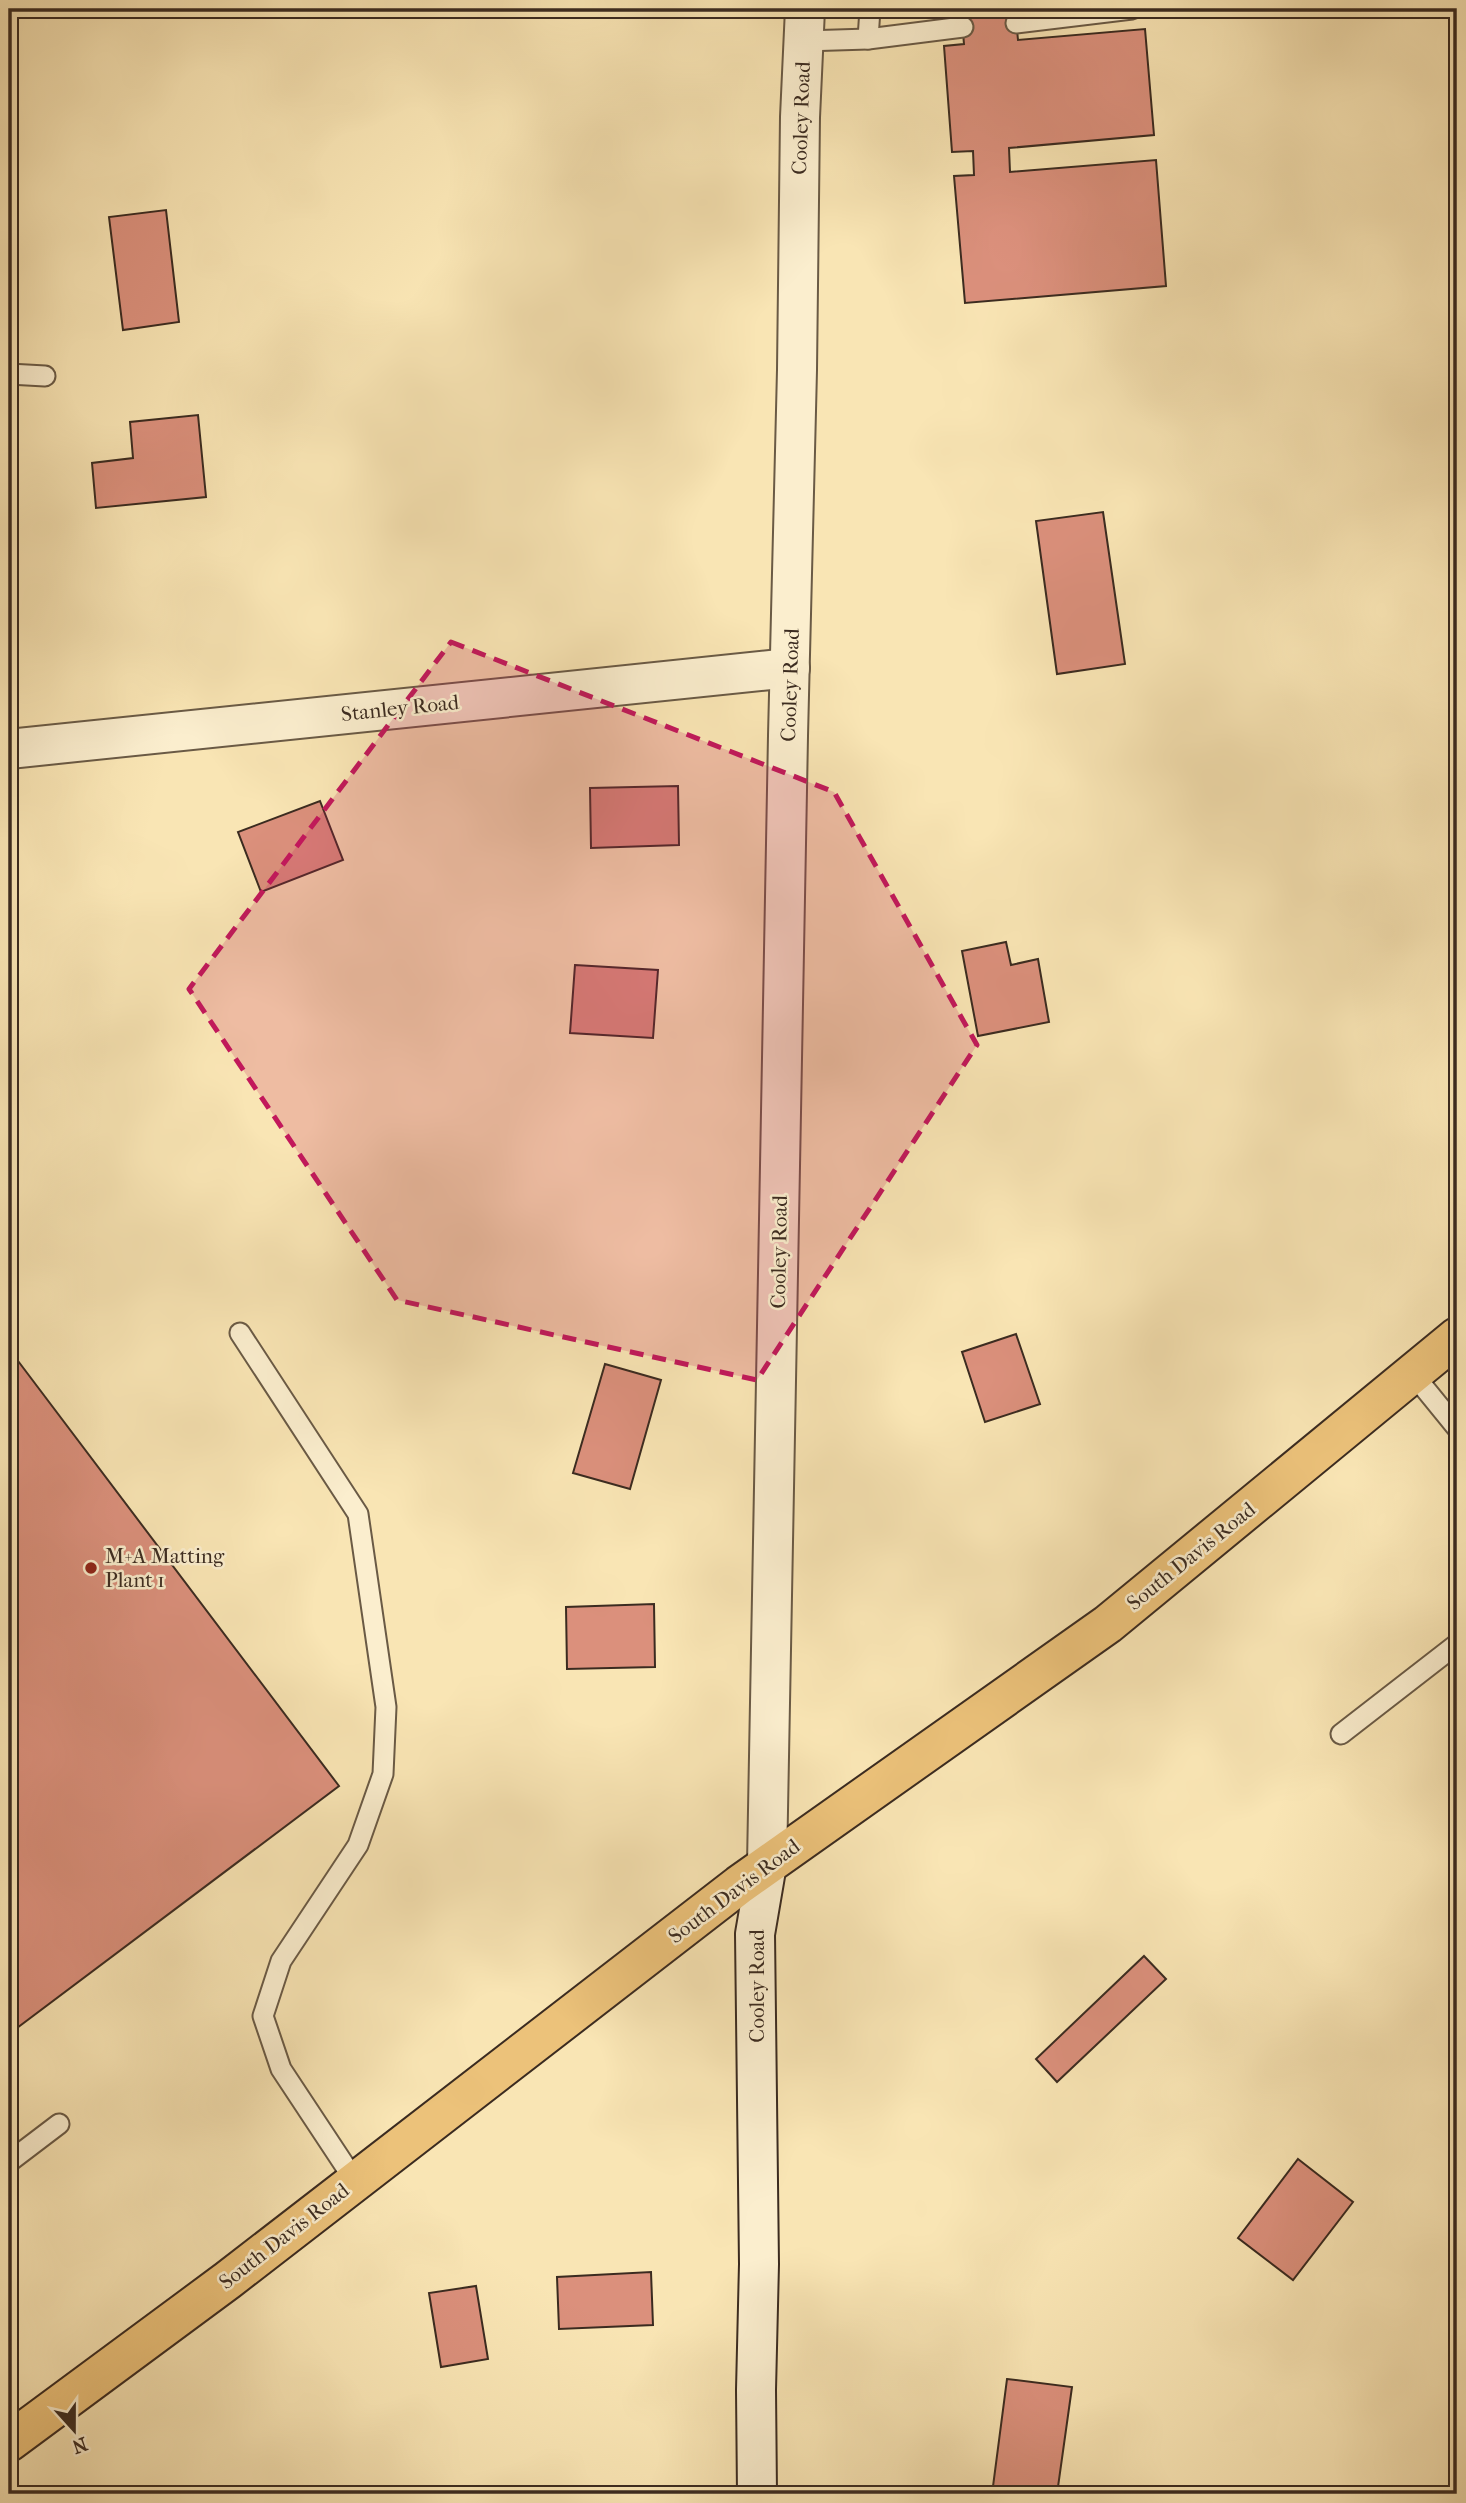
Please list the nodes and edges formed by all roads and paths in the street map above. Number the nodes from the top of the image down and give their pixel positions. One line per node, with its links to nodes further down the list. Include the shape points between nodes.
1 (870, 9): 6 (lane)
2 (1132, 9): 3 (lane)
3 (1016, 23)
4 (804, 25): 6 (lane); 9 (street, Cooley Road)
5 (963, 27): 6 (lane)
6 (868, 38)
7 (9, 374): 8 (lane)
8 (45, 376)
9 (790, 668): 10 (street, Stanley Road); 17 (street, Cooley Road)
10 (9, 749)
11 (240, 1333): 20 (lane, via 358,1514 386,1707 383,1774 358,1845 281,1961 263,2016 281,2069)
12 (1457, 1337): 13 (main road, South Davis Road)
13 (1413, 1374): 14 (lane); 17 (main road, South Davis Road, via 1108,1624)
14 (1457, 1428)
15 (1457, 1644): 16 (lane)
16 (1341, 1734)
17 (767, 1864): 20 (main road, South Davis Road); 22 (street, Cooley Road, via 755,1934)
18 (59, 2124): 19 (lane)
19 (9, 2162)
20 (355, 2181): 21 (main road, South Davis Road)
21 (9, 2442)
22 (757, 2494)

